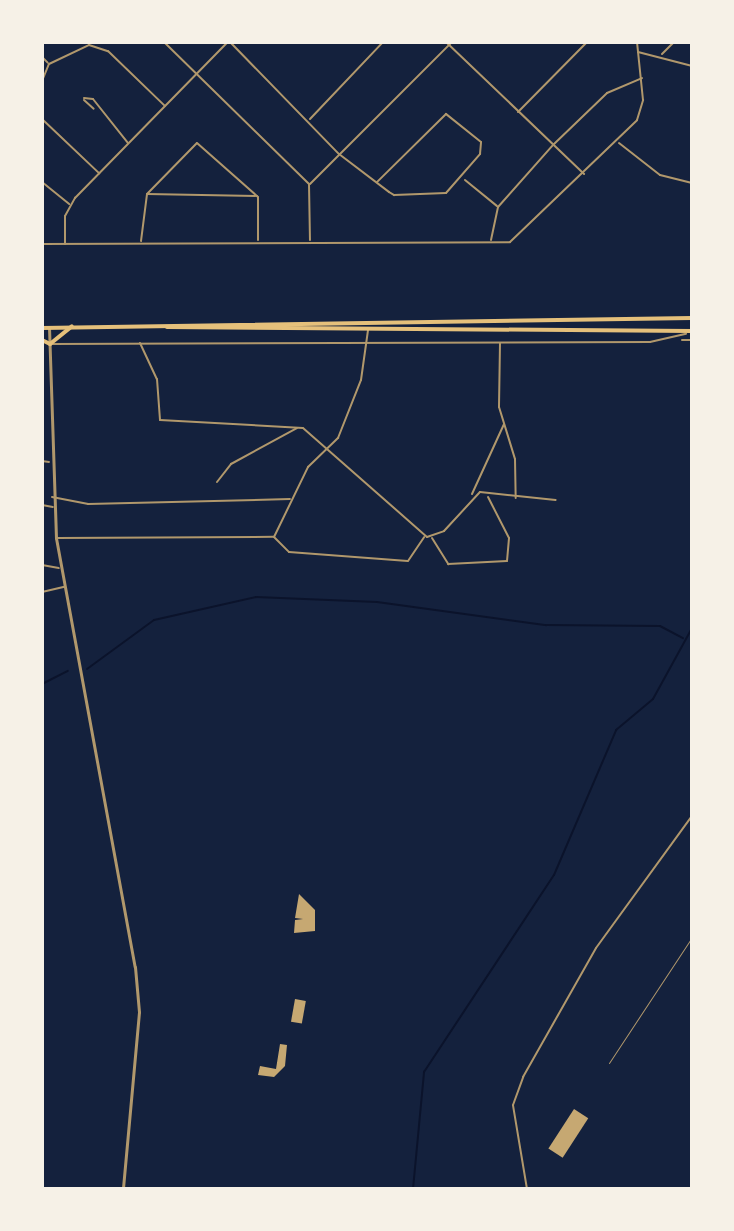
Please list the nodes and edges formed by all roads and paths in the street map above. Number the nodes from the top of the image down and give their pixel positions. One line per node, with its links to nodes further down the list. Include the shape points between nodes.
1 (164, 42): 13 (street)
2 (229, 42): 13 (street); 20 (street)
3 (383, 42): 20 (street)
4 (587, 42): 18 (street)
5 (637, 42): 8 (street)
6 (674, 42): 9 (street)
7 (449, 43): 18 (street); 24 (street)
8 (637, 52): 9 (street); 14 (street)
9 (661, 55): 12 (street)
10 (42, 57): 11 (street)
11 (49, 64): 15 (street); 16 (street, via 89,45 108,51)
12 (692, 66)
13 (197, 75): 16 (street); 31 (street)
14 (643, 78): 21 (street, via 641,112); 23 (street, via 607,93)
15 (42, 81)
16 (165, 106): 22 (street)
17 (96, 108): 22 (street)
18 (518, 113): 23 (street)
19 (42, 119): 25 (street)
20 (309, 120): 24 (street)
21 (618, 142): 26 (street); 30 (street, via 660,175)
22 (128, 144): 25 (street)
23 (553, 145): 26 (street); 35 (street)
24 (339, 154): 29 (street); 31 (street)
25 (99, 173): 34 (street)
26 (585, 175): 39 (street, via 522,236)
27 (463, 178): 29 (street, via 441,195 394,195); 29 (street, via 481,142 446,114); 35 (street)
28 (42, 182): 34 (street)
29 (377, 182)
30 (692, 183)
31 (309, 184): 38 (street)
32 (147, 194): 33 (street); 33 (street, via 197,143); 36 (street)
33 (258, 197): 37 (street)
34 (70, 204): 41 (street)
35 (498, 207): 39 (street)
36 (140, 241): 37 (street); 41 (street)
37 (258, 241): 38 (street)
38 (310, 241): 39 (street)
39 (490, 241)
40 (42, 244): 41 (street)
41 (65, 244)
42 (692, 318): 43 (highway)
43 (365, 319): 45 (highway); 48 (street)
44 (72, 326): 45 (highway); 46 (highway); 56 (highway)
45 (162, 326): 48 (highway)
46 (49, 327): 47 (highway); 56 (street)
47 (42, 328)
48 (369, 331): 49 (highway); 55 (street)
49 (690, 331): 51 (street)
50 (42, 340): 56 (highway)
51 (682, 340): 52 (street); 53 (street)
52 (692, 340)
53 (500, 341): 55 (street); 57 (street)
54 (139, 342): 55 (street); 56 (street); 58 (street, via 157,379 160,420)
55 (372, 343): 59 (street, via 338,438)
56 (50, 344): 61 (street)
57 (505, 423): 63 (street); 66 (street)
58 (299, 427): 59 (street); 62 (street, via 231,464)
59 (326, 442): 67 (street); 71 (street)
60 (42, 461): 61 (street)
61 (49, 462): 64 (street)
62 (217, 482)
63 (472, 495): 65 (street); 73 (street)
64 (52, 497): 67 (street, via 88,504); 70 (street)
65 (488, 497): 66 (street); 73 (street, via 509,538 507,561 448,564)
66 (516, 498): 68 (street)
67 (290, 499): 72 (street)
68 (556, 500)
69 (42, 505): 70 (street)
70 (53, 507): 74 (street)
71 (425, 536): 72 (street, via 408,561 289,552); 73 (street)
72 (274, 537): 74 (street)
73 (432, 537)
74 (56, 538): 76 (street)
75 (42, 565): 76 (street)
76 (60, 569): 77 (street)
77 (65, 587): 78 (street); 82 (street, via 135,967 139,1012)
78 (42, 592)
79 (692, 816): 83 (street, via 596,948 523,1077 513,1105)
80 (692, 937): 81 (lane)
81 (609, 1063)
82 (123, 1189)
83 (527, 1189)

